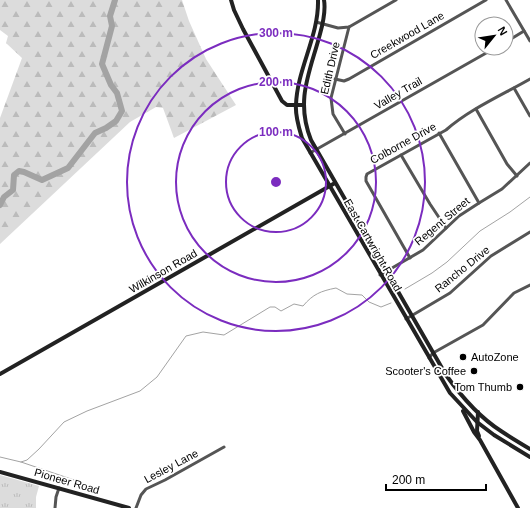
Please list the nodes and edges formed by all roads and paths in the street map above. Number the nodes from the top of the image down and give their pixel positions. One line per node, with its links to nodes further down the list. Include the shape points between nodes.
1 (230, 0): 17 (main road, via 282,101 287,105)
2 (318, 0): 7 (main road, East Cartwright Road)
3 (324, 0): 8 (main road, East Cartwright Road)
4 (396, 0): 9 (street)
5 (486, 0): 14 (street, Creekwood Lane, via 349,79)
6 (506, 0): 10 (street)
7 (316, 22): 8 (street); 17 (main road, East Cartwright Road)
8 (322, 24): 9 (street, via 338,28); 18 (main road, East Cartwright Road)
9 (349, 27): 14 (street, Edith Drive)
10 (524, 31): 11 (street); 12 (street)
11 (514, 37)
12 (530, 41)
13 (481, 56): 21 (street, Valley Trail)
14 (335, 79): 21 (street, Edith Drive, via 331,98 333,114)
15 (530, 79): 16 (street, Colborne Drive)
16 (514, 88): 19 (street, Colborne Drive); 20 (street)
17 (296, 105): 18 (main road); 24 (main road, East Cartwright Road, via 299,130)
18 (303, 105): 23 (main road, East Cartwright Road, via 307,131)
19 (476, 110): 22 (street, Colborne Drive); 27 (street, via 507,164)
20 (530, 116)
21 (345, 134): 23 (street, Valley Trail)
22 (439, 134): 25 (street, Colborne Drive); 30 (street)
23 (316, 150): 24 (street, Valley Trail); 28 (main road, East Cartwright Road)
24 (310, 154): 29 (main road, East Cartwright Road)
25 (401, 155): 31 (street); 33 (street, Colborne Drive, via 370,172 366,181)
26 (530, 163): 27 (street, Regent Street)
27 (517, 176): 30 (street, Regent Street)
28 (336, 183): 29 (main road, Wilkinson Road); 34 (main road, East Cartwright Road)
29 (329, 187): 35 (main road, East Cartwright Road); 41 (main road, Wilkinson Road)
30 (479, 203): 31 (street, Regent Street)
31 (446, 228): 33 (street, Regent Street, via 423,250)
32 (530, 232): 37 (street, Rancho Drive, via 491,256 450,293)
33 (410, 258): 34 (street, Regent Street)
34 (387, 272): 35 (street, Regent Street); 37 (main road, East Cartwright Road)
35 (380, 275): 38 (main road, East Cartwright Road)
36 (530, 285): 39 (street, via 514,293 483,325)
37 (412, 316): 38 (street, Rancho Drive); 39 (main road, East Cartwright Road)
38 (406, 319): 40 (main road, East Cartwright Road)
39 (433, 353): 40 (street); 42 (main road, East Cartwright Road)
40 (429, 358): 43 (main road, East Cartwright Road)
41 (0, 374)
42 (462, 396): 43 (main road); 45 (main road, East Cartwright Road)
43 (456, 400): 44 (main road, East Cartwright Road)
44 (461, 407): 46 (main road, East Cartwright Road); 47 (main road)
45 (478, 412): 46 (main road); 48 (main road, East Cartwright Road, via 500,431)
46 (477, 422): 47 (main road); 50 (main road, East Cartwright Road)
47 (480, 440): 58 (main road)
48 (519, 442): 50 (main road); 51 (main road, East Cartwright Road)
49 (224, 447): 57 (street, Lesley Lane, via 146,489)
50 (516, 447): 52 (main road, East Cartwright Road)
51 (530, 449)
52 (530, 456)
53 (0, 472): 54 (main road, Pioneer Road)
54 (59, 488): 55 (street); 56 (main road, Pioneer Road)
55 (55, 508)
56 (129, 508)
57 (136, 508)
58 (518, 508)

